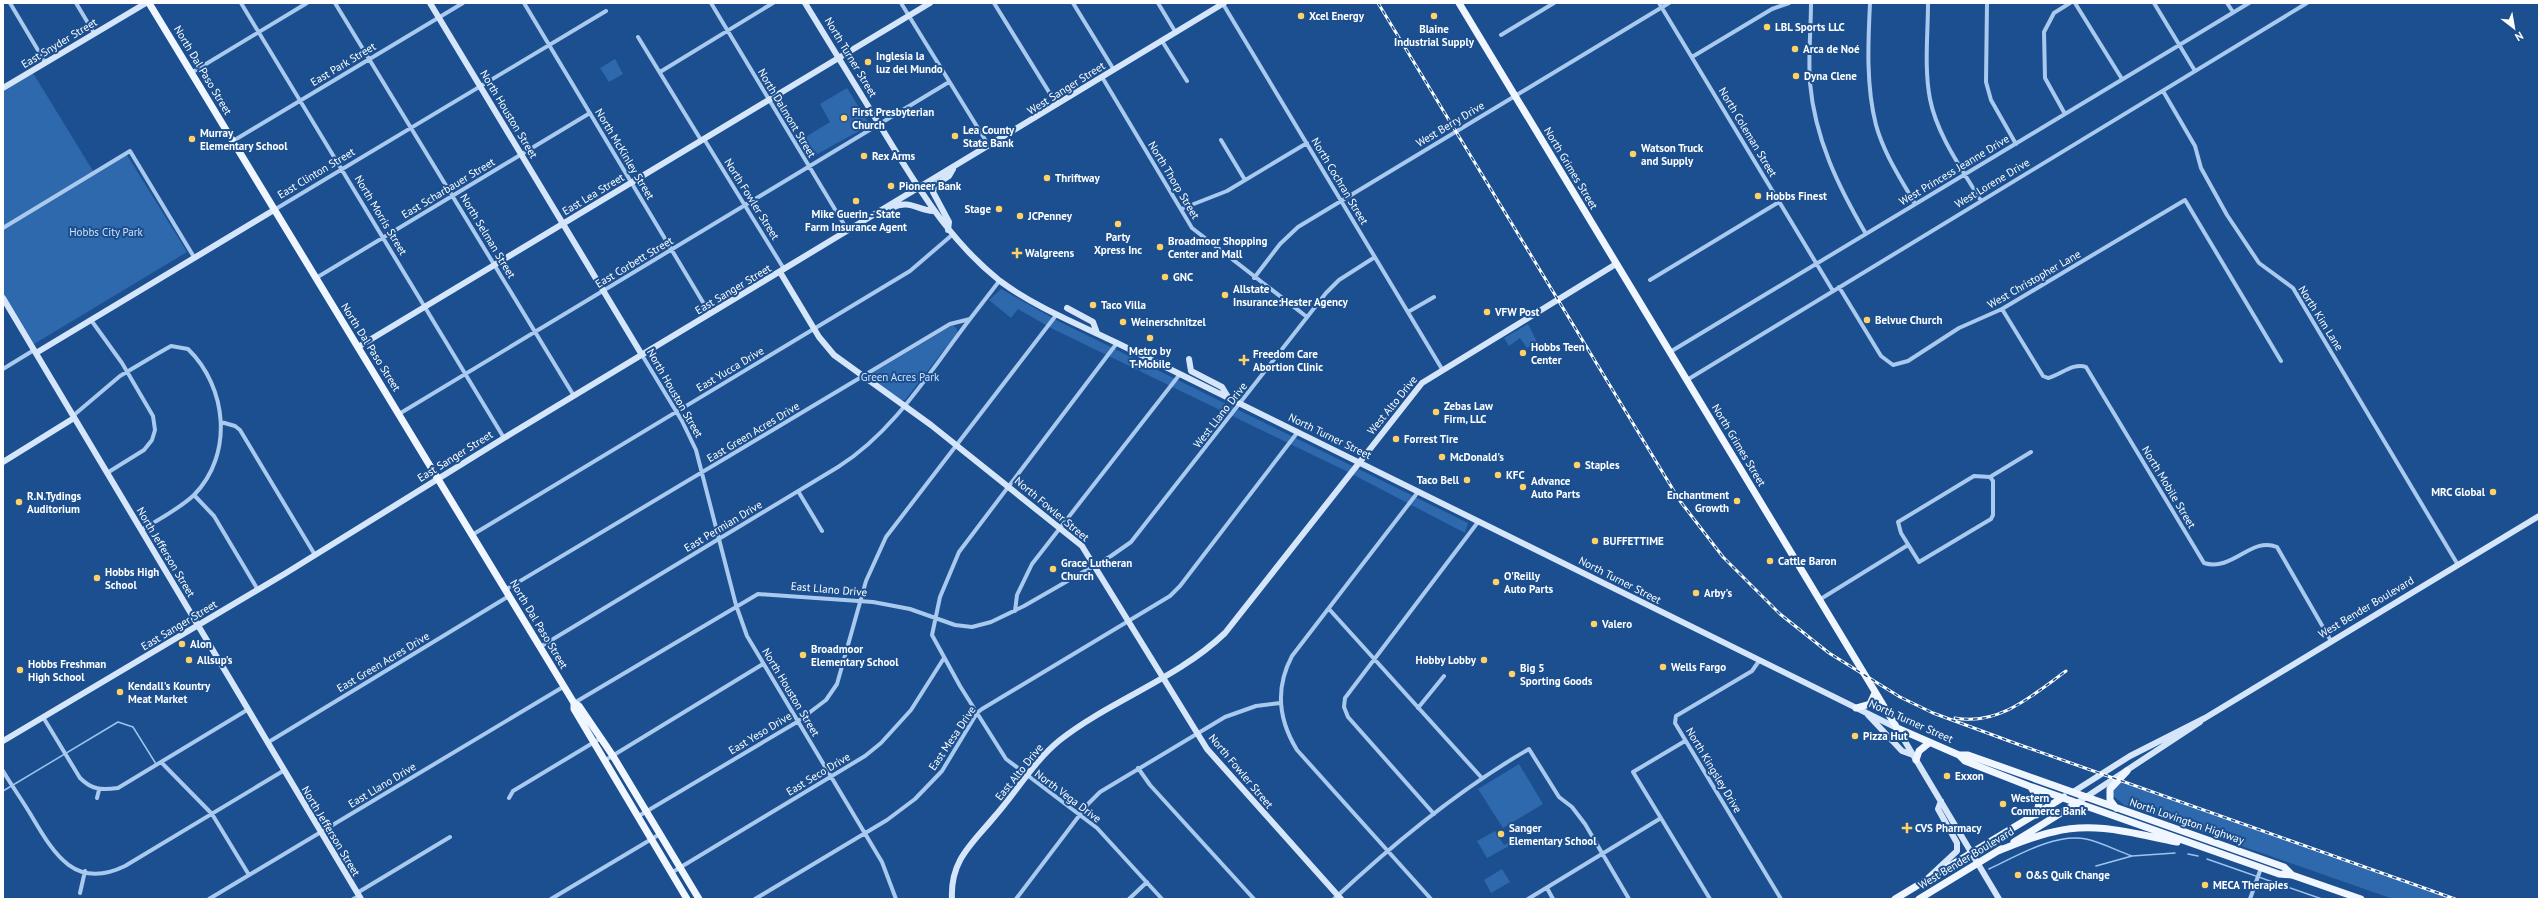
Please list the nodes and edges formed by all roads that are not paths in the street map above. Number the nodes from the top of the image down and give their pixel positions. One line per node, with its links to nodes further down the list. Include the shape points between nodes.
1 (10, 3): 52 (street)
2 (76, 3): 42 (street)
3 (148, 3): 42 (main road, East Snyder Street); 56 (main road, North Dal Paso Street)
4 (241, 3): 41 (street, North Morris Street)
5 (307, 3): 41 (street)
6 (335, 3): 51 (street, North Selman Street)
7 (430, 3): 39 (main road, North Houston Street)
8 (463, 3): 39 (street, East Park Street)
9 (524, 3): 47 (street, North McKinley Street)
10 (711, 3): 40 (street, North Dalmont Street)
11 (773, 3): 40 (street)
12 (805, 3): 50 (main road, North Turner Street)
13 (901, 3): 38 (street)
14 (930, 3): 38 (main road, East Lea Street)
15 (994, 3): 67 (street)
16 (1073, 3): 53 (street)
17 (1158, 3): 43 (street)
18 (1224, 3): 43 (main road, West Sanger Street); 75 (street, North Cochran Street)
19 (1459, 3): 64 (main road, North Grimes Street)
20 (1554, 3): 44 (street)
21 (1669, 3): 34 (street, West Berry Drive)
22 (1790, 3): 49 (street, via 1772,8)
23 (1811, 3): 100 (street, via 1810,82 1818,128 1838,186)
24 (1870, 3): 90 (street, via 1869,74 1877,125 1892,164)
25 (1928, 3): 82 (street, via 1930,99 1938,124)
26 (1987, 3): 76 (street, via 1986,82 1993,105)
27 (2070, 3): 69 (street, via 2054,13 2044,32 2045,78)
28 (2075, 3): 58 (street)
29 (2154, 3): 48 (street)
30 (2227, 3): 37 (street)
31 (2249, 3): 37 (street, West Princess Jeanne Drive)
32 (2296, 3): 35 (street)
33 (2307, 3): 35 (street, West Lorene Drive)
34 (1661, 5): 49 (street, North Coleman Street); 64 (street, West Berry Drive)
35 (2299, 8): 54 (street, West Lorene Drive)
36 (606, 11): 47 (street, East Clinton Street)
37 (2233, 12): 48 (street, West Princess Jeanne Drive)
38 (909, 16): 50 (main road, East Lea Street); 60 (street)
39 (438, 18): 51 (street, East Park Street); 61 (main road, North Houston Street)
40 (728, 31): 55 (street); 65 (street, North Dalmont Street)
41 (258, 32): 56 (street); 66 (street, North Morris Street)
42 (94, 33): 52 (main road, East Snyder Street)
43 (1176, 33): 46 (main road, West Sanger Street)
44 (1501, 35)
45 (638, 37): 55 (street, North Fowler Street)
46 (1162, 41): 53 (main road, West Sanger Street); 59 (street)
47 (549, 45): 61 (street, East Clinton Street); 68 (street, North McKinley Street)
48 (2179, 45): 54 (street); 58 (street, West Princess Jeanne Drive)
49 (1692, 57): 89 (street, North Coleman Street)
50 (838, 58): 65 (main road, East Lea Street); 70 (main road, North Turner Street)
51 (369, 60): 66 (street, East Park Street); 71 (street, North Selman Street)
52 (46, 62): 62 (main road, East Snyder Street)
53 (1114, 70): 57 (main road, West Sanger Street)
54 (2195, 71): 63 (street, West Lorene Drive)
55 (660, 72): 72 (street, North Fowler Street)
56 (191, 73): 74 (main road, North Dal Paso Street)
57 (1102, 77): 67 (main road, West Sanger Street); 92 (street, North Thorp Street)
58 (2122, 79): 69 (street, West Princess Jeanne Drive)
59 (1187, 81)
60 (949, 82): 70 (street, East Corbett Street); 77 (street)
61 (480, 87): 71 (street, East Clinton Street); 78 (main road, North Houston Street)
62 (3, 88)
63 (2162, 91): 88 (street, West Lorene Drive); 177 (street, North Kim Lane, via 2195,146 2201,168 2227,215 2263,268 2293,288)
64 (1515, 95): 87 (street, West Berry Drive); 106 (main road, North Grimes Street)
65 (768, 100): 72 (main road, East Lea Street); 80 (street, North Dalmont Street)
66 (300, 101): 74 (street, East Park Street); 81 (street, North Morris Street)
67 (1058, 105): 77 (main road, West Sanger Street)
68 (590, 113): 78 (street, East Scharbauer Street); 84 (street, North McKinley Street)
69 (2065, 114): 76 (street, West Princess Jeanne Drive)
70 (879, 125): 80 (street, East Corbett Street); 85 (main road, North Turner Street)
71 (412, 128): 81 (street, East Clinton Street); 86 (street, North Selman Street)
72 (702, 140): 84 (main road, East Lea Street); 91 (street, North Fowler Street)
73 (1221, 140): 83 (street)
74 (233, 141): 93 (main road, North Dal Paso Street)
75 (1307, 143): 83 (street); 87 (street, North Cochran Street)
76 (2016, 144): 82 (street, West Princess Jeanne Drive)
77 (989, 146): 79 (main road, West Sanger Street)
78 (522, 155): 86 (street, East Scharbauer Street); 95 (main road, North Houston Street)
79 (954, 166): 85 (main road, West Sanger Street); 98 (main road, via 949,176 935,185 933,192 949,222)
80 (809, 167): 91 (street, East Corbett Street); 99 (street, North Dalmont Street)
81 (342, 169): 93 (street, East Clinton Street); 102 (street, North Morris Street)
82 (1965, 174): 88 (street); 90 (street, West Princess Jeanne Drive)
83 (1245, 180): 92 (street, via 1214,197)
84 (632, 182): 95 (main road, East Lea Street); 103 (street, North McKinley Street)
85 (918, 189): 94 (main road, North Turner Street); 96 (main road, East Sanger Street)
86 (453, 196): 102 (street, East Scharbauer Street); 108 (street, North Selman Street)
87 (1341, 200): 104 (street, North Cochran Street); 111 (street, West Berry Drive, via 1289,234)
88 (1981, 200): 114 (street, West Lorene Drive)
89 (1779, 202): 107 (street, North Coleman Street); 113 (street)
90 (1915, 204): 100 (street, West Princess Jeanne Drive)
91 (744, 206): 103 (street, East Corbett Street); 109 (street, North Fowler Street)
92 (1181, 209): 111 (street, North Thorp Street, via 1194,230)
93 (274, 210): 105 (main road, East Clinton Street); 110 (main road, North Dal Paso Street)
94 (934, 211): 96 (main road, via 910,204 901,205 860,227); 98 (main road, North Turner Street)
95 (563, 223): 108 (main road, East Lea Street); 115 (main road, North Houston Street)
96 (855, 226): 99 (main road, East Sanger Street)
97 (3, 228): 105 (street, via 130,152)
98 (948, 230): 101 (main road, North Turner Street)
99 (848, 231): 109 (main road, East Sanger Street)
100 (1866, 234): 107 (street, West Princess Jeanne Drive)
101 (952, 235): 112 (main road, North Turner Street); 128 (street, East Yucca Drive, via 910,271)
102 (384, 238): 110 (street, East Scharbauer Street); 119 (street, North Morris Street)
103 (672, 249): 115 (street, East Corbett Street); 123 (street, North McKinley Street)
104 (1375, 257): 122 (street, North Cochran Street); 125 (street, West Llano Drive, via 1339,280)
105 (194, 258): 127 (main road, East Clinton Street)
106 (1616, 264): 134 (main road, North Grimes Street); 139 (main road, West Alto Drive)
107 (1817, 264): 116 (street, North Coleman Street); 134 (street, West Princess Jeanne Drive)
108 (495, 265): 119 (main road, East Lea Street); 129 (street, North Selman Street)
109 (782, 270): 123 (main road, East Sanger Street); 128 (main road, North Fowler Street)
110 (316, 278): 132 (main road, North Dal Paso Street)
111 (1254, 278): 125 (street, North Thorp Street)
112 (1000, 280): 124 (main road, North Turner Street, via 1028,299); 126 (street)
113 (1650, 280)
114 (1839, 287): 116 (street, West Lorene Drive); 121 (street, West Christopher Lane, via 1881,356 1888,363 1900,364 1908,361 1959,328)
115 (604, 290): 129 (street, East Corbett Street); 135 (main road, North Houston Street)
116 (1833, 291): 144 (street, West Lorene Drive)
117 (3, 298): 133 (main road, North Jefferson Street)
118 (1434, 298): 122 (street)
119 (426, 306): 132 (main road, East Lea Street); 141 (street, North Morris Street)
120 (1067, 308): 130 (main road, via 1093,322)
121 (2002, 309): 137 (street, West Christopher Lane, via 2185,200); 188 (street, North Mobile Street, via 2042,376 2048,378 2081,365 2086,367 2204,563 2217,565 2263,545 2277,547)
122 (1408, 312): 139 (street, North Cochran Street)
123 (710, 314): 135 (main road, East Sanger Street)
124 (1058, 314): 130 (main road, North Turner Street); 155 (street, East Yeso Drive)
125 (1307, 317): 147 (street, West Llano Drive)
126 (970, 318): 143 (street, East Green Acres Drive, via 950,324); 148 (street, East Permian Drive)
127 (91, 320): 133 (main road, East Clinton Street); 140 (street)
128 (814, 329): 143 (main road, North Fowler Street, via 834,355); 149 (street, East Yucca Drive)
129 (535, 332): 141 (street, East Corbett Street); 145 (street, North Selman Street)
130 (1097, 333): 131 (main road, North Turner Street)
131 (1117, 344): 142 (main road, North Turner Street); 163 (street, North Vega Drive)
132 (358, 347): 150 (main road, North Dal Paso Street)
133 (35, 351): 138 (street, East Clinton Street); 151 (main road, North Jefferson Street)
134 (1670, 353): 144 (main road, North Grimes Street)
135 (642, 355): 145 (main road, East Sanger Street); 149 (street, North Houston Street)
136 (1189, 359): 146 (main road, via 1191,371 1222,387)
137 (2281, 361)
138 (3, 369)
139 (1442, 369): 158 (main road, West Alto Drive, via 1413,393)
140 (127, 372): 151 (street); 152 (street, via 160,352 177,346 188,349 194,354 218,399); 159 (street, via 153,416 155,430 152,440 144,450)
141 (466, 373): 150 (street, East Corbett Street); 154 (street, North Morris Street)
142 (1180, 374): 146 (main road, North Turner Street); 169 (street)
143 (863, 376): 148 (main road, North Fowler Street); 160 (street, East Green Acres Drive)
144 (1687, 380): 180 (main road, North Grimes Street)
145 (574, 396): 154 (main road, East Sanger Street)
146 (1228, 397): 147 (main road, North Turner Street)
147 (1240, 404): 153 (main road, North Turner Street); 176 (street, West Llano Drive, via 1138,535 1124,548)
148 (904, 406): 155 (main road, North Fowler Street); 164 (street, East Permian Drive, via 889,426 864,450)
149 (676, 412): 160 (street, North Houston Street, via 692,441); 172 (street, East Yucca Drive)
150 (399, 414): 162 (main road, North Dal Paso Street)
151 (74, 417): 157 (main road); 159 (main road, North Jefferson Street)
152 (221, 422): 166 (street, via 219,451); 175 (street, via 240,430)
153 (1297, 433): 158 (main road, North Turner Street); 186 (street, East Mesa Drive, via 1180,586 1161,602)
154 (504, 438): 162 (main road, East Sanger Street)
155 (956, 445): 163 (main road, North Fowler Street); 181 (street, East Yeso Drive, via 886,537 874,560)
156 (2031, 452): 161 (street)
157 (3, 462)
158 (1359, 463): 165 (main road, North Turner Street); 195 (main road, West Alto Drive, via 1225,633 1200,654)
159 (107, 473): 170 (main road, North Jefferson Street)
160 (702, 473): 173 (street, North Houston Street); 179 (street, East Green Acres Drive)
161 (1990, 477): 174 (street, via 1974,476 1898,522); 174 (street, via 1994,481 1994,507 1989,521 1919,562)
162 (438, 479): 172 (main road, North Dal Paso Street); 175 (main road, East Sanger Street)
163 (1009, 486): 169 (main road, North Fowler Street); 185 (street, North Vega Drive, via 959,552 947,577)
164 (798, 491): 171 (street); 173 (street, East Permian Drive)
165 (1418, 492): 168 (main road, North Turner Street); 183 (street)
166 (194, 494): 170 (street); 178 (street, via 214,516)
167 (2539, 516): 177 (main road, West Bender Boulevard)
168 (1478, 522): 191 (street); 192 (main road, North Turner Street)
169 (1061, 528): 176 (main road, North Fowler Street, via 1082,546); 184 (street, via 1032,564 1017,595)
170 (141, 530): 187 (main road, North Jefferson Street)
171 (822, 531)
172 (472, 535): 179 (main road, North Dal Paso Street)
173 (719, 538): 182 (street, North Houston Street); 189 (street, East Permian Drive)
174 (1908, 545): 180 (street)
175 (315, 555): 178 (main road, East Sanger Street)
176 (1095, 565): 184 (street, East Llano Drive); 186 (main road, North Fowler Street)
177 (2458, 565): 188 (main road, West Bender Boulevard)
178 (258, 590): 187 (main road, East Sanger Street)
179 (507, 593): 189 (main road, North Dal Paso Street); 213 (street, East Green Acres Drive)
180 (1819, 600): 197 (main road, North Grimes Street)
181 (861, 602): 182 (street, East Llano Drive, via 763,593); 185 (street, East Llano Drive, via 905,608); 207 (street, East Yeso Drive, via 837,684 821,705)
182 (736, 605): 193 (street, North Houston Street, via 747,636); 198 (street, East Llano Drive)
183 (1329, 609): 191 (street); 199 (street, via 1287,666 1281,682)
184 (1015, 611): 185 (street, East Llano Drive, via 991,622 972,626 955,625)
185 (934, 618): 190 (street, North Vega Drive, via 932,636)
186 (1128, 621): 195 (main road, North Fowler Street); 203 (street, East Mesa Drive)
187 (198, 625): 202 (main road, North Jefferson Street); 205 (main road, East Sanger Street)
188 (2331, 641): 206 (main road, West Bender Boulevard)
189 (539, 647): 196 (main road, North Dal Paso Street)
190 (944, 658): 203 (street, North Vega Drive); 225 (street, East Seco Drive, via 911,710 896,728 866,756)
191 (1374, 658): 200 (street); 241 (street, via 1349,692 1344,707 1348,717)
192 (1760, 661): 201 (main road, North Turner Street); 211 (street, North Kingsley Drive, via 1752,671 1676,716 1675,723)
193 (763, 664): 207 (street, North Houston Street); 217 (street)
194 (1444, 676): 200 (street)
195 (1162, 677): 209 (main road, North Fowler Street); 226 (main road, East Alto Drive, via 1070,733 1046,753)
196 (563, 687): 198 (main road, North Dal Paso Street); 245 (street, East Llano Drive)
197 (1876, 693): 201 (main road, via 1870,704); 208 (main road, North Grimes Street)
198 (574, 703): 210 (main road, North Dal Paso Street, via 579,706); 214 (main road, North Dal Paso Street, via 574,709)
199 (1280, 703): 209 (street, via 1240,710); 252 (street, via 1285,725 1297,750)
200 (1418, 708): 227 (street)
201 (1856, 708): 204 (main road, North Turner Street)
202 (247, 710): 213 (main road, North Jefferson Street); 220 (street)
203 (977, 713): 226 (street, North Vega Drive, via 1006,759); 247 (street, East Mesa Drive, via 953,756 933,782 906,806)
204 (1865, 713): 208 (main road, North Turner Street); 218 (main road, via 1902,751)
205 (44, 717): 212 (main road, East Sanger Street); 229 (street, via 80,778 87,785)
206 (2205, 718): 224 (main road, West Bender Boulevard); 230 (main road, West Bender Boulevard, via 2130,756)
207 (797, 722): 225 (street, North Houston Street); 238 (street, East Yeso Drive)
208 (1897, 728): 215 (main road, North Turner Street); 218 (main road, North Grimes Street)
209 (1196, 734): 221 (street); 267 (main road, North Fowler Street)
210 (601, 738): 214 (street); 217 (main road, North Dal Paso Street)
211 (1685, 740): 244 (street, via 1633,772); 284 (street, North Kingsley Drive)
212 (3, 741)
213 (267, 743): 223 (main road, North Jefferson Street)
214 (594, 743): 219 (main road, North Dal Paso Street); 233 (street, via 513,791)
215 (1929, 743): 216 (main road, North Turner Street); 218 (main road)
216 (1959, 755): 228 (main road, North Turner Street, via 1965,761); 230 (main road, North Turner Street, via 1968,754)
217 (613, 756): 219 (street); 238 (main road, North Dal Paso Street)
218 (1915, 757): 235 (main road, North Grimes Street)
219 (604, 761): 243 (main road, North Dal Paso Street)
220 (161, 762): 229 (street, via 118,788); 239 (street)
221 (1138, 768): 240 (street, via 1100,792); 278 (street, via 1150,785)
222 (3, 771): 258 (street, via 55,855 71,867)
223 (283, 771): 239 (street); 245 (main road, North Jefferson Street)
224 (2127, 771): 231 (main road, West Bender Boulevard); 237 (main road, via 2110,789 2110,800)
225 (831, 777): 247 (street, North Houston Street); 256 (street, East Seco Drive)
226 (1027, 777): 240 (street, North Vega Drive); 274 (main road, East Alto Drive, via 962,855 953,875)
227 (1481, 777): 241 (street); 253 (street, via 1529,749 1552,788 1576,812)
228 (2029, 786): 234 (main road, North Turner Street); 242 (main road, via 2040,796)
229 (99, 790): 232 (street)
230 (2073, 792): 231 (main road, North Lovington Highway); 234 (main road, West Bender Boulevard)
231 (2086, 797): 236 (main road, West Bender Boulevard); 237 (main road, North Lovington Highway)
232 (97, 798)
233 (509, 798)
234 (2063, 798): 236 (main road, North Turner Street); 242 (main road, West Bender Boulevard)
235 (1941, 801): 254 (main road, North Grimes Street); 262 (main road, via 1938,809 1957,843 1957,851)
236 (2076, 803): 250 (main road, North Lovington Highway); 251 (main road, West Bender Boulevard)
237 (2117, 808): 260 (main road, North Lovington Highway, via 2284,867)
238 (646, 811): 243 (street, East Yeso Drive); 246 (main road, North Dal Paso Street)
239 (212, 814): 258 (street, via 120,869 103,873); 261 (street)
240 (1080, 814): 263 (street, North Vega Drive, via 1106,837); 275 (street)
241 (1434, 814): 252 (street)
242 (2036, 815): 254 (main road, West Bender Boulevard)
243 (637, 817): 249 (main road, North Dal Paso Street)
244 (1661, 818): 253 (street); 283 (street)
245 (320, 832): 261 (street, East Llano Drive); 266 (main road, North Jefferson Street)
246 (660, 834): 249 (street); 256 (main road, North Dal Paso Street)
247 (865, 834): 272 (street, East Mesa Drive); 273 (street, North Houston Street, via 888,875)
248 (450, 836): 266 (street)
249 (651, 839): 259 (main road, North Dal Paso Street); 269 (street)
250 (2187, 842): 251 (main road, via 2108,828 2081,828 2042,834); 257 (main road, North Lovington Highway)
251 (1998, 851): 255 (main road, West Bender Boulevard)
252 (1387, 852): 267 (street); 279 (street)
253 (1602, 854): 264 (street); 282 (street)
254 (1972, 854): 255 (main road, North Grimes Street); 262 (main road, West Bender Boulevard)
255 (1978, 864): 286 (main road, West Bender Boulevard); 287 (main road, North Grimes Street)
256 (680, 868): 259 (street, East Seco Drive); 271 (main road, North Dal Paso Street)
257 (2261, 868): 260 (main road, North Lovington Highway); 288 (street)
258 (84, 871): 265 (street)
259 (671, 873): 270 (main road, North Dal Paso Street)
260 (2292, 875): 289 (main road, North Lovington Highway)
261 (248, 876): 268 (street, East Llano Drive)
262 (1926, 880): 285 (main road, West Bender Boulevard)
263 (1147, 882): 276 (street); 277 (street, North Vega Drive)
264 (1547, 888): 280 (street); 281 (street)
265 (80, 893)
266 (357, 897)
267 (1338, 898)
268 (209, 899)
269 (551, 899)
270 (687, 899)
271 (699, 899)
272 (755, 899)
273 (896, 899)
274 (952, 899)
275 (1016, 899)
276 (1129, 899)
277 (1162, 899)
278 (1254, 899)
279 (1431, 899)
280 (1528, 899)
281 (1553, 899)
282 (1629, 899)
283 (1710, 899)
284 (1781, 899)
285 (1895, 899)
286 (1919, 899)
287 (1999, 899)
288 (2250, 899)
289 (2361, 899)

